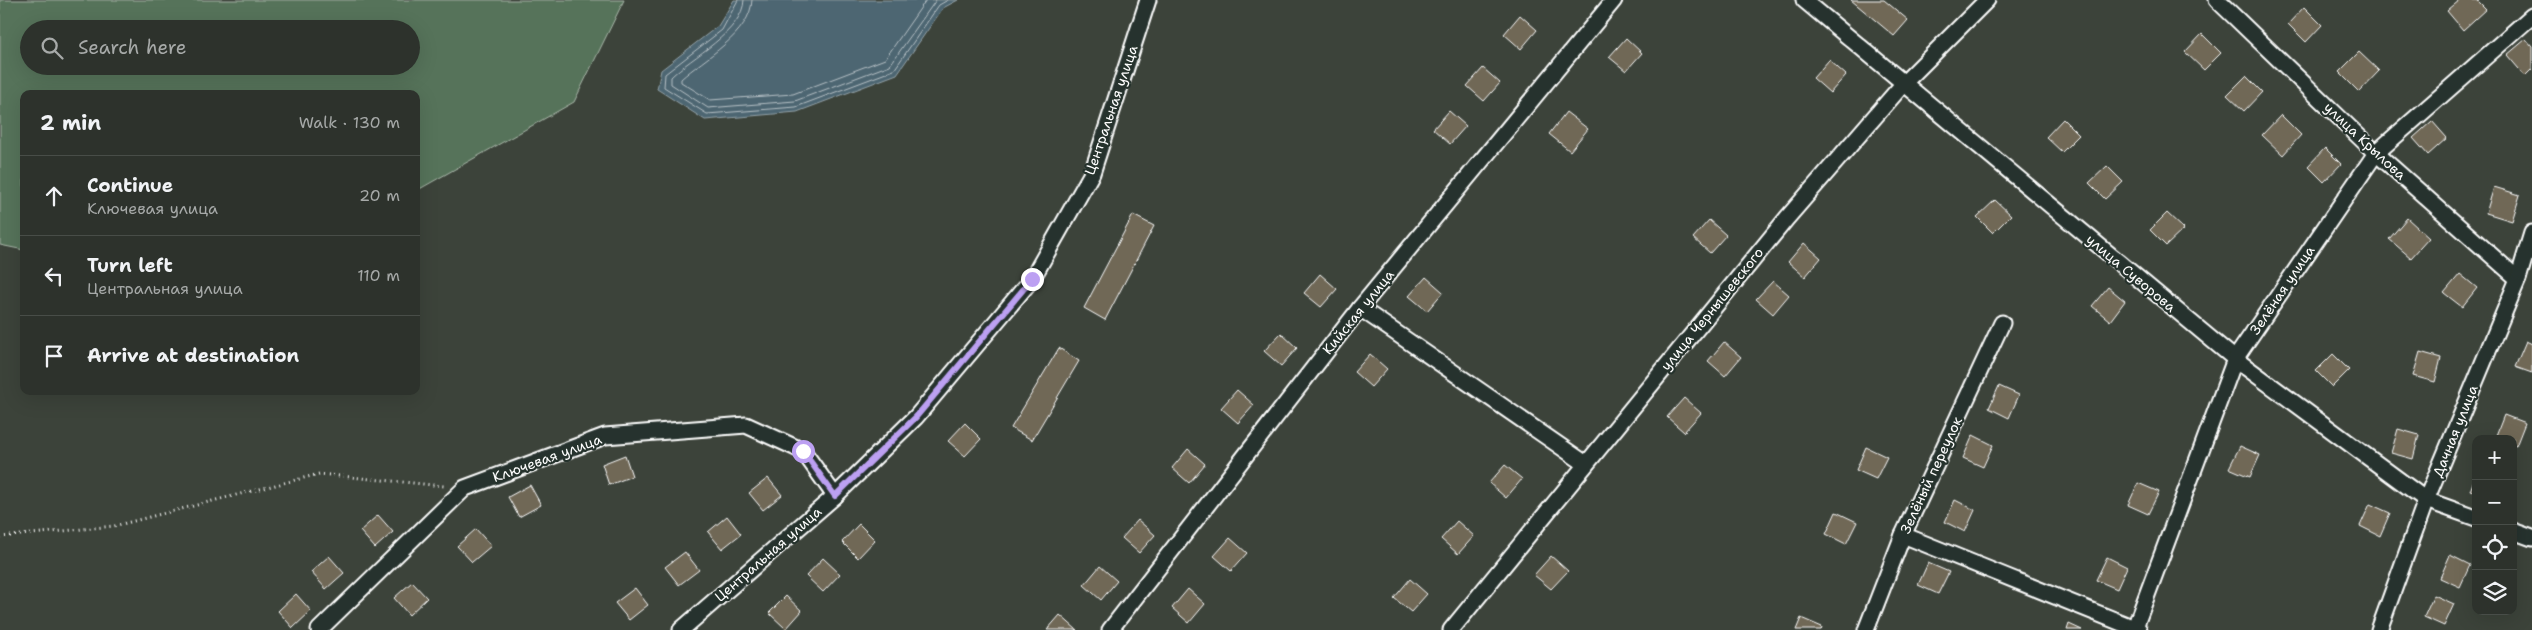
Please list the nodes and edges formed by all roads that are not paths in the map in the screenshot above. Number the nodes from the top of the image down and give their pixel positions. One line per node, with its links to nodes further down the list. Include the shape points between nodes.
1 (1148, 0): 15 (street, Центральная улица, via 1092,173 1032,279 916,417)
2 (1614, 0): 11 (street, Кийская улица)
3 (1804, 0): 7 (street, улица Суворова)
4 (1987, 0): 7 (street, улица Чернышевского)
5 (2217, 0): 8 (street, улица Крылова)
6 (2532, 16): 8 (street, Зелёная улица)
7 (1904, 83): 13 (street, улица Суворова); 14 (street, улица Чернышевского, via 1787,218)
8 (2376, 153): 10 (street, улица Крылова); 13 (street, Зелёная улица)
9 (2532, 233): 10 (street, Дачная улица)
10 (2518, 279): 16 (street, Дачная улица)
11 (1360, 308): 14 (street); 24 (street, Кийская улица)
12 (2002, 323): 19 (street, Зелёный переулок)
13 (2234, 359): 16 (street, улица Суворова); 21 (street, Зелёная улица)
14 (1586, 464): 25 (street, улица Чернышевского)
15 (835, 496): 22 (street, Ключевая улица, via 803,451 746,425 605,436 465,488); 23 (street, Центральная улица)
16 (2426, 500): 17 (street, улица Суворова); 27 (street, Дачная улица)
17 (2472, 517)
18 (2517, 532): 20 (street)
19 (1903, 535): 21 (street); 26 (street, Зелёный переулок)
20 (2532, 538)
21 (2136, 629)
22 (319, 630)
23 (680, 630)
24 (1110, 630)
25 (1451, 630)
26 (1866, 630)
27 (2379, 630)

